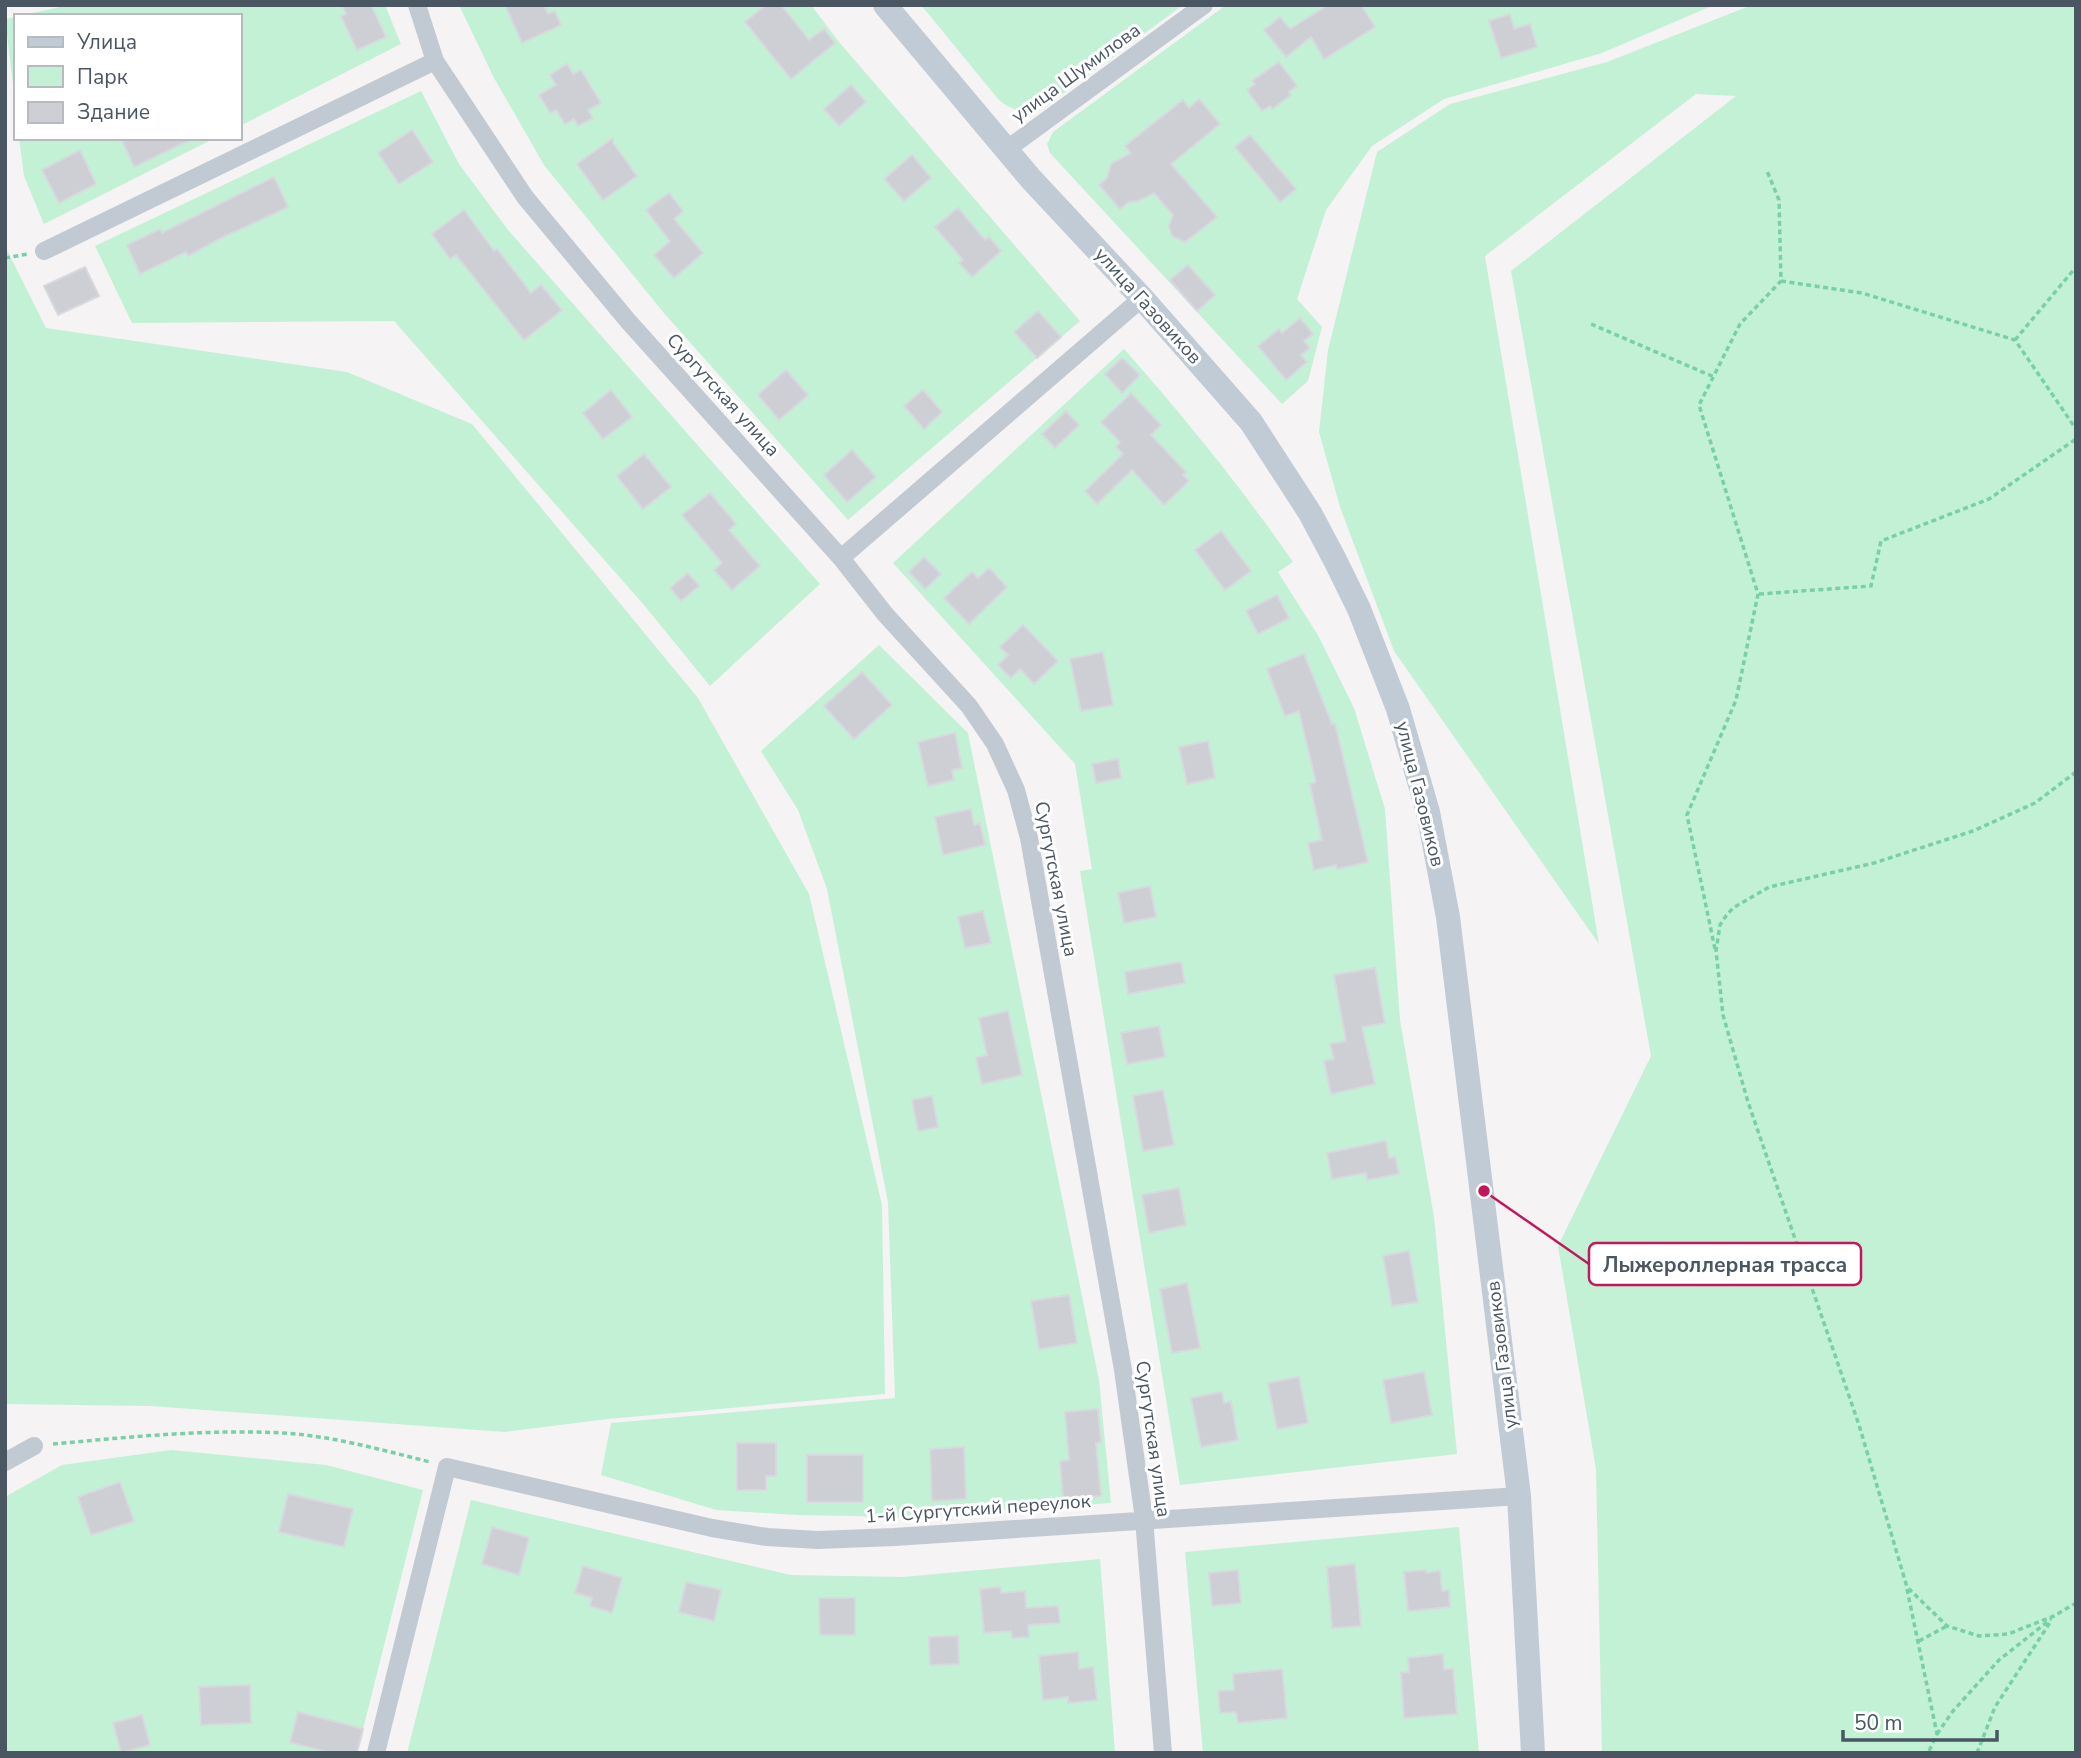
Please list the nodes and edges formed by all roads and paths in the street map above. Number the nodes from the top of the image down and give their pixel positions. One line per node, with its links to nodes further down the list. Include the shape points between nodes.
1 (417, 5): 4 (street, Сургутская улица)
2 (885, 5): 5 (street, улица Газовиков)
3 (1204, 5): 5 (street, улица Шумилова)
4 (435, 61): 7 (street); 16 (street, Сургутская улица, via 525,197 628,321)
5 (1006, 150): 10 (street, улица Газовиков)
6 (1766, 171): 9 (path, via 1779,200)
7 (44, 251)
8 (2076, 267): 12 (path)
9 (1781, 281): 12 (path, via 1862,293); 13 (path, via 1740,324)
10 (1142, 298): 16 (street); 23 (street, улица Газовиков, via 1251,422 1310,513 1359,609 1415,760 1448,917)
11 (1591, 324): 13 (path)
12 (2015, 340): 14 (path)
13 (1714, 377): 17 (path, via 1699,405)
14 (2076, 429)
15 (2076, 439): 17 (path, via 1989,499 1881,541 1871,586)
16 (841, 558): 24 (street, Сургутская улица, via 885,614 970,706 995,744 1016,790 1029,838 1121,1357)
17 (1758, 594): 19 (path, via 1736,700 1687,816)
18 (2076, 772): 19 (path, via 2035,803 1973,831 1874,863 1769,887 1726,916)
19 (1716, 951): 25 (path, via 1723,1015 1748,1102 1859,1425)
20 (34, 1446): 21 (street); 22 (path, via 194,1434 284,1433 359,1444)
21 (5, 1462)
22 (447, 1467): 24 (street, 1-й Сургутский переулок, via 767,1537 894,1537); 31 (street)
23 (1519, 1496): 24 (street, 1-й Сургутский переулок); 33 (street, улица Газовиков)
24 (1143, 1519): 32 (street, Сургутская улица)
25 (1907, 1587): 28 (path); 29 (path)
26 (2076, 1603): 27 (path)
27 (2054, 1616): 28 (path, via 2008,1634 1979,1636); 30 (path, via 1999,1660); 35 (path, via 1995,1707)
28 (1947, 1626): 29 (path)
29 (1919, 1641): 30 (path)
30 (1937, 1734): 34 (path)
31 (376, 1753)
32 (1164, 1753)
33 (1533, 1753)
34 (1928, 1753)
35 (1977, 1753)

